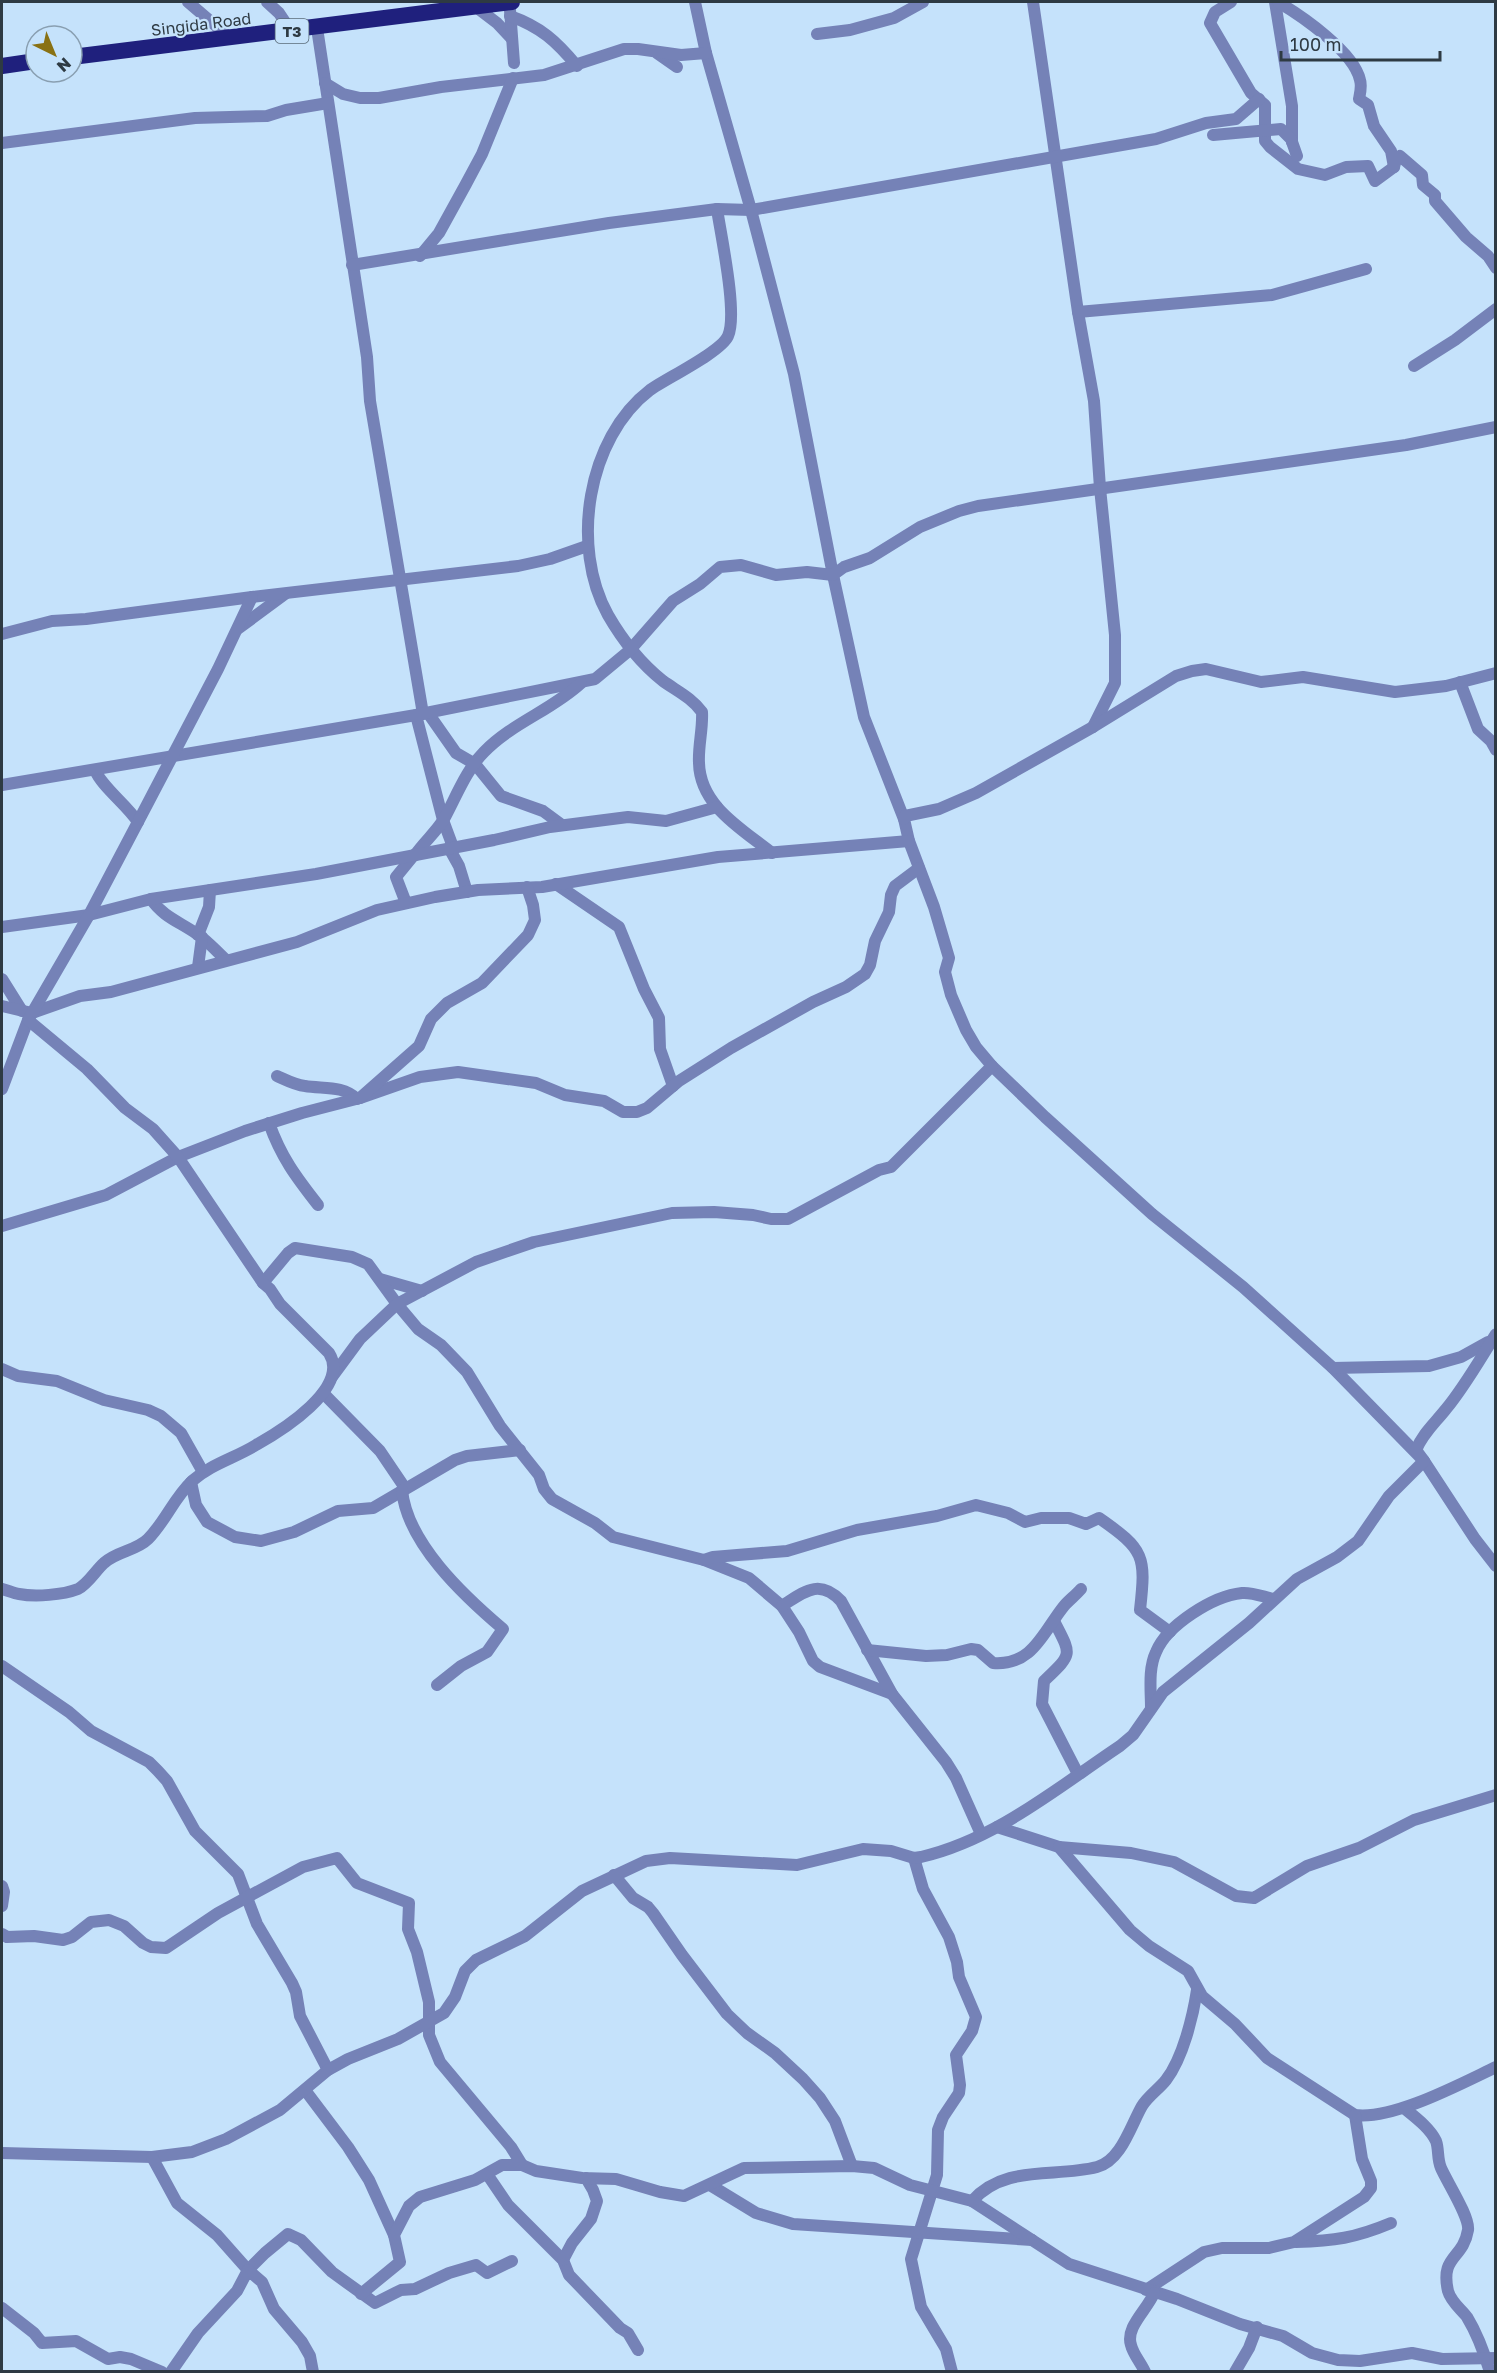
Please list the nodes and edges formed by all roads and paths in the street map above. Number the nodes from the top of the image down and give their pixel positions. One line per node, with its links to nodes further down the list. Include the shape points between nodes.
1 (188, 2): 14 (street)
2 (267, 2): 12 (street)
3 (694, 2): 17 (street)
4 (923, 2): 13 (street, via 894,18)
5 (1033, 2): 33 (street)
6 (1232, 2): 26 (street, via 1215,12 1210,23)
7 (1276, 2): 30 (street, via 1292,106); 34 (street, via 1331,40 1351,64 1361,81 1359,99 1368,105 1374,126 1391,151)
8 (452, 6): 9 (highway, Singida Road / T3); 11 (highway, Singida Road / T3)
9 (476, 6): 10 (highway, Singida Road / T3); 15 (street)
10 (511, 6): 15 (street); 22 (street, via 556,41)
11 (317, 28): 12 (highway, Singida Road / T3); 25 (street)
12 (291, 31): 14 (highway, Singida Road / T3)
13 (817, 34)
14 (230, 38): 18 (highway, Singida Road / T3)
15 (512, 39): 20 (street)
16 (656, 52): 17 (street); 22 (street, via 624,49); 23 (street)
17 (706, 53): 36 (street)
18 (84, 56)
19 (24, 63): 21 (highway)
20 (514, 63)
21 (2, 66)
22 (577, 66): 24 (street)
23 (677, 67)
24 (513, 78): 25 (street, via 380,98 343,94); 37 (street, via 466,184 439,233)
25 (325, 83): 27 (street)
26 (1258, 99): 28 (street, via 1265,105); 33 (street, via 1229,121)
27 (328, 103): 31 (street, via 258,117 195,118); 38 (street)
28 (1264, 129): 29 (street); 30 (street, via 1281,129); 34 (street, via 1270,147 1298,169 1325,175 1346,166 1368,166 1375,181)
29 (1213, 135)
30 (1292, 142): 32 (street)
31 (2, 143)
32 (1297, 156)
33 (1054, 158): 36 (street); 42 (street)
34 (1394, 167): 39 (street, via 1400,156 1422,175 1423,185 1435,195 1435,201)
35 (717, 209): 36 (street); 37 (street, via 506,239); 46 (street, via 731,310 728,336 715,350 648,391 619,422 593,485)
36 (751, 210): 47 (street, via 794,374)
37 (420, 256): 38 (street)
38 (352, 265): 48 (street)
39 (1496, 268)
40 (1366, 269): 42 (street, via 1272,296)
41 (1496, 309): 43 (street)
42 (1078, 312): 45 (street, via 1094,400)
43 (1414, 366)
44 (1496, 427): 45 (street, via 1406,445)
45 (1100, 488): 47 (street, via 959,511 920,527 870,558); 58 (street, via 1115,635 1115,683)
46 (587, 546): 48 (street, via 518,566); 53 (street, via 601,600)
47 (832, 575): 53 (street, via 776,575 741,565 720,567 673,601); 65 (street, via 864,717)
48 (399, 580): 49 (street); 57 (street)
49 (286, 593): 50 (street); 51 (street)
50 (252, 597): 51 (street); 52 (street, via 52,621)
51 (237, 629): 60 (street)
52 (2, 634)
53 (630, 650): 55 (street, via 605,673); 64 (street, via 702,712 699,765 706,794)
54 (1496, 673): 56 (street)
55 (582, 682): 57 (street); 61 (street, via 495,742)
56 (1460, 682): 58 (street, via 1395,692 1303,677 1261,682 1206,669 1176,676); 59 (street, via 1478,729)
57 (422, 714): 60 (street); 61 (street, via 456,753); 66 (street)
58 (1093, 727): 65 (street, via 976,794)
59 (1496, 750)
60 (171, 758): 62 (street); 67 (street)
61 (475, 764): 66 (street); 68 (street, via 501,796 543,811)
62 (95, 770): 63 (street); 67 (street)
63 (2, 785)
64 (717, 807): 68 (street, via 666,821 628,817); 71 (street)
65 (904, 819): 69 (street)
66 (443, 820): 70 (street); 72 (street)
67 (138, 822): 82 (street)
68 (562, 825): 70 (street)
69 (909, 842): 71 (street); 73 (street)
70 (451, 848): 72 (street); 78 (street)
71 (772, 853): 75 (street, via 718,857)
72 (415, 855): 74 (street); 77 (street)
73 (919, 868): 90 (street, via 949,958 945,972 951,995 966,1030); 92 (street, via 895,886 864,974 731,1048)
74 (396, 879): 80 (street); 81 (street)
75 (556, 884): 76 (street); 92 (street, via 618,927 659,1018 660,1049)
76 (527, 888): 78 (street); 94 (street, via 535,920 528,935 482,983 447,1003 431,1019 419,1046)
77 (210, 890): 79 (street); 84 (street)
78 (467, 892): 80 (street)
79 (151, 899): 82 (street); 84 (street, via 168,917)
80 (406, 903): 81 (street)
81 (385, 908): 85 (street, via 297,942)
82 (89, 915): 83 (street); 89 (street)
83 (2, 927)
84 (200, 936): 85 (street); 86 (street)
85 (226, 960): 86 (street)
86 (198, 967): 89 (street, via 111,992 80,996)
87 (2, 979): 89 (street)
88 (2, 1006): 89 (street)
89 (27, 1015): 93 (street); 96 (street, via 125,1108 153,1129)
90 (992, 1066): 101 (street, via 891,1167 788,1219 714,1212 672,1213 534,1242 476,1262); 104 (street, via 1152,1214 1251,1294)
91 (277, 1076): 94 (street, via 303,1086 337,1088)
92 (673, 1086): 94 (street, via 654,1104 637,1112 624,1112 604,1101 565,1095 528,1081 458,1072 420,1077)
93 (2, 1089)
94 (358, 1098): 95 (street)
95 (269, 1123): 96 (street); 97 (street, via 279,1151)
96 (178, 1157): 98 (street, via 106,1195); 100 (street)
97 (318, 1205)
98 (2, 1226)
99 (380, 1279): 100 (street, via 368,1264 352,1257 295,1248); 101 (street); 102 (street)
100 (263, 1283): 106 (street, via 324,1346 332,1357)
101 (422, 1291): 102 (street)
102 (397, 1305): 106 (street, via 360,1339); 108 (street, via 466,1372)
103 (1494, 1337): 104 (street, via 1461,1357 1430,1366); 109 (street, via 1419,1443 1416,1450)
104 (1333, 1368): 109 (street)
105 (2, 1369): 110 (street, via 18,1376 57,1381 104,1400 161,1416 181,1433)
106 (332, 1377): 107 (street)
107 (323, 1393): 110 (street, via 308,1409 255,1446); 112 (street, via 380,1451)
108 (520, 1450): 112 (street, via 454,1460); 113 (street, via 552,1498 613,1537)
109 (1424, 1461): 114 (street); 117 (street, via 1389,1496 1358,1541 1297,1578)
110 (203, 1472): 111 (street)
111 (191, 1482): 112 (street, via 196,1504 213,1526 235,1538 261,1541 294,1532 338,1511 373,1508); 115 (street, via 150,1538 110,1557 79,1588 37,1595)
112 (403, 1489): 123 (street, via 403,1507 419,1538 451,1580 503,1629 487,1652)
113 (704, 1560): 118 (street, via 749,1578); 120 (street, via 787,1551 857,1530 976,1505 1025,1522 1069,1518 1086,1524 1099,1518 1120,1533 1141,1557 1140,1610)
114 (1496, 1566)
115 (2, 1588)
116 (1081, 1589): 119 (street)
117 (1274, 1599): 120 (street, via 1244,1593 1222,1598); 125 (street, via 1163,1692)
118 (782, 1606): 121 (street, via 807,1590 819,1588 833,1593); 124 (street, via 820,1667)
119 (1054, 1621): 121 (street, via 1032,1650 1001,1663 993,1663 971,1649 926,1656); 126 (street, via 1068,1650 1066,1659 1044,1681 1042,1704)
120 (1170, 1632): 125 (street, via 1156,1652 1151,1669)
121 (867, 1650): 124 (street)
122 (2, 1665): 134 (street, via 91,1731 149,1762 167,1782 195,1831 238,1874)
123 (437, 1685)
124 (892, 1694): 129 (street, via 946,1761)
125 (1151, 1708): 126 (street, via 1120,1746)
126 (1078, 1774): 128 (street)
127 (1496, 1795): 130 (street, via 1413,1820 1359,1848 1307,1866 1254,1898 1236,1896 1174,1862 1131,1852)
128 (997, 1827): 129 (street); 130 (street)
129 (981, 1834): 131 (street, via 943,1852)
130 (1059, 1847): 137 (street, via 1130,1930 1188,1971)
131 (914, 1858): 132 (street, via 863,1849 797,1865 661,1858); 151 (street, via 923,1889 949,1937 959,1977 976,2017 956,2055 960,2085 938,2130 939,2165)
132 (614, 1875): 138 (street, via 571,1897 525,1936 476,1959 465,1971 451,2005); 147 (street, via 633,1898 653,1913 737,2024 775,2053 814,2092 835,2121)
133 (2, 1886): 135 (street)
134 (247, 1897): 136 (street, via 166,1948 143,1943 124,1926 109,1920 91,1922 63,1940); 138 (street, via 303,1867 337,1858 357,1883 409,1903 408,1929 429,2002); 140 (street, via 257,1924 292,1983 300,2016)
135 (2, 1906)
136 (2, 1934)
137 (1197, 1990): 143 (street, via 1267,2058); 152 (street, via 1192,2019 1171,2073 1145,2101 1112,2157 1098,2167 999,2180)
138 (430, 2022): 140 (street); 146 (street, via 429,2035 440,2062)
139 (1496, 2067): 142 (street)
140 (328, 2070): 141 (street)
141 (305, 2090): 145 (street, via 265,2120 226,2139 192,2152); 155 (street, via 369,2180)
142 (1404, 2108): 143 (street, via 1368,2117); 166 (street, via 1436,2142 1439,2164 1468,2218 1461,2250 1448,2264 1448,2291)
143 (1355, 2115): 157 (street, via 1362,2159 1371,2181 1368,2193)
144 (2, 2153): 145 (street)
145 (152, 2157): 160 (street, via 177,2203 217,2235)
146 (522, 2165): 148 (street, via 502,2165); 149 (street, via 536,2171)
147 (852, 2166): 150 (street, via 744,2168); 151 (street, via 874,2168)
148 (487, 2174): 155 (street, via 420,2197 409,2206); 158 (street, via 508,2205)
149 (585, 2178): 150 (street, via 616,2179 684,2196); 158 (street, via 597,2201 591,2219)
150 (710, 2185): 154 (street, via 756,2213 793,2224)
151 (933, 2191): 152 (street); 154 (street)
152 (972, 2200): 156 (street)
153 (1390, 2223): 157 (street, via 1337,2241)
154 (920, 2234): 156 (street); 170 (street, via 911,2259 915,2287 921,2307 946,2349)
155 (394, 2235): 162 (street, via 400,2262)
156 (1033, 2240): 161 (street, via 1069,2264)
157 (1294, 2242): 161 (street, via 1269,2248 1204,2252)
158 (563, 2260): 165 (street, via 569,2275 628,2333)
159 (512, 2261): 162 (street, via 487,2273 476,2265 464,2267 375,2303)
160 (248, 2270): 162 (street, via 288,2234 301,2240 332,2272); 168 (street, via 237,2290 198,2333); 169 (street, via 262,2282 274,2309 302,2342)
161 (1150, 2291): 164 (street); 171 (street, via 1150,2303 1130,2336 1130,2345)
162 (361, 2294)
163 (2, 2308): 167 (street, via 34,2332 42,2343 76,2341 108,2359 131,2359)
164 (1257, 2327): 166 (street, via 1312,2353 1338,2360 1360,2361 1412,2353); 172 (street)
165 (638, 2350)
166 (1491, 2363)
167 (162, 2372)
168 (171, 2372)
169 (313, 2372)
170 (952, 2372)
171 (1145, 2372)
172 (1235, 2372)

